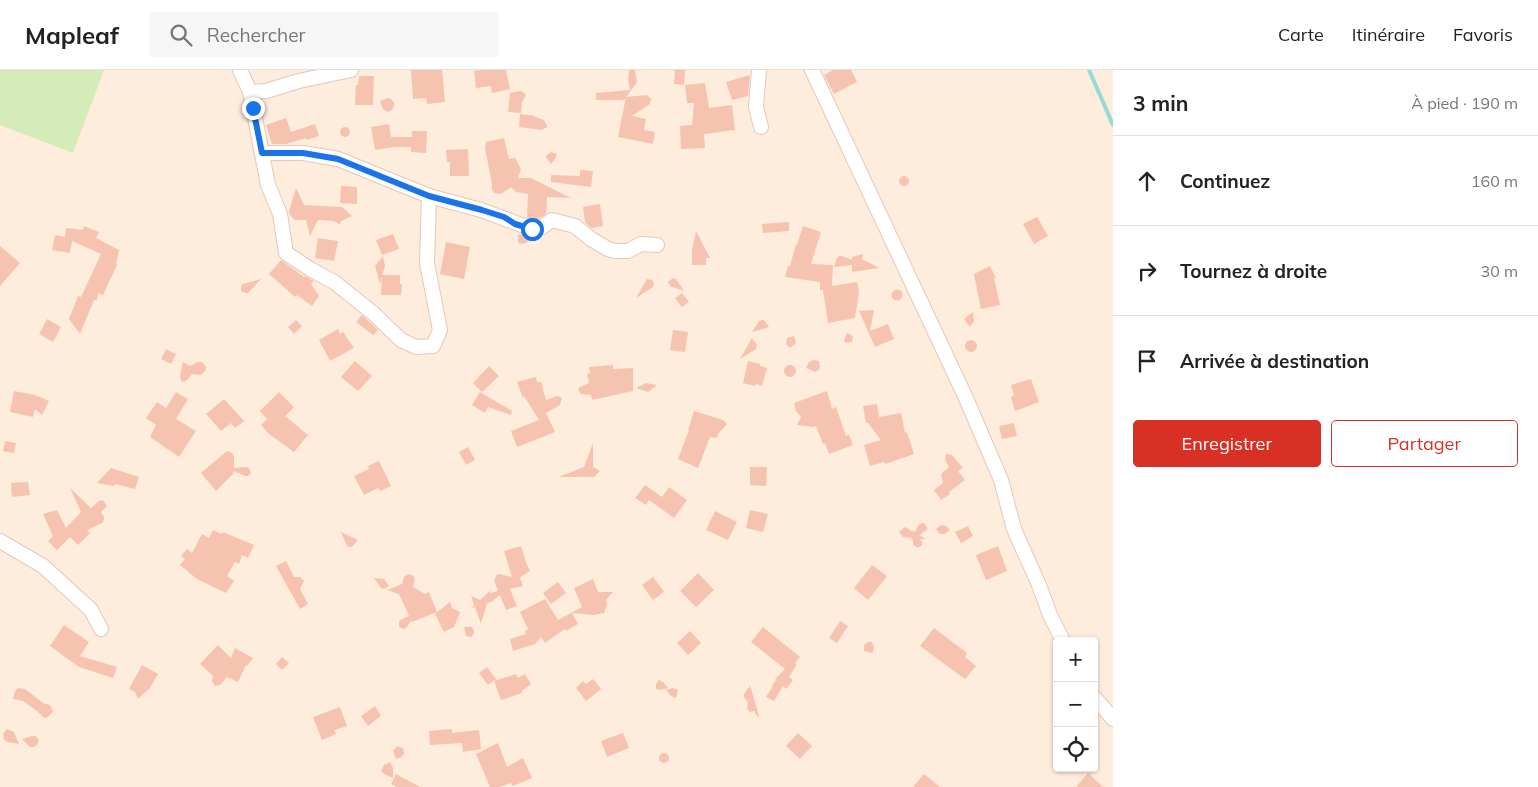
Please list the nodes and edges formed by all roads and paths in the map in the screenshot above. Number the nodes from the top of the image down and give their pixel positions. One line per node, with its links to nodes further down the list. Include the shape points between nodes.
1 (240, 70): 5 (street)
2 (351, 70): 5 (street)
3 (759, 70): 6 (street, via 756,107)
4 (812, 70): 12 (street, via 965,396 1001,480 1014,529)
5 (250, 92): 7 (street)
6 (760, 127)
7 (262, 153): 8 (street, via 303,153 338,159); 8 (street, via 268,185 280,214 286,253 334,282 401,340 416,347 433,346 440,330 428,263)
8 (429, 196): 9 (street, via 504,217 532,229 552,220 575,226 591,239 615,251 628,251 641,244)
9 (657, 246)
10 (0, 541): 11 (street, via 43,566 91,610)
11 (101, 629)
12 (1061, 637)
13 (1098, 702): 14 (street)
14 (1113, 719)

